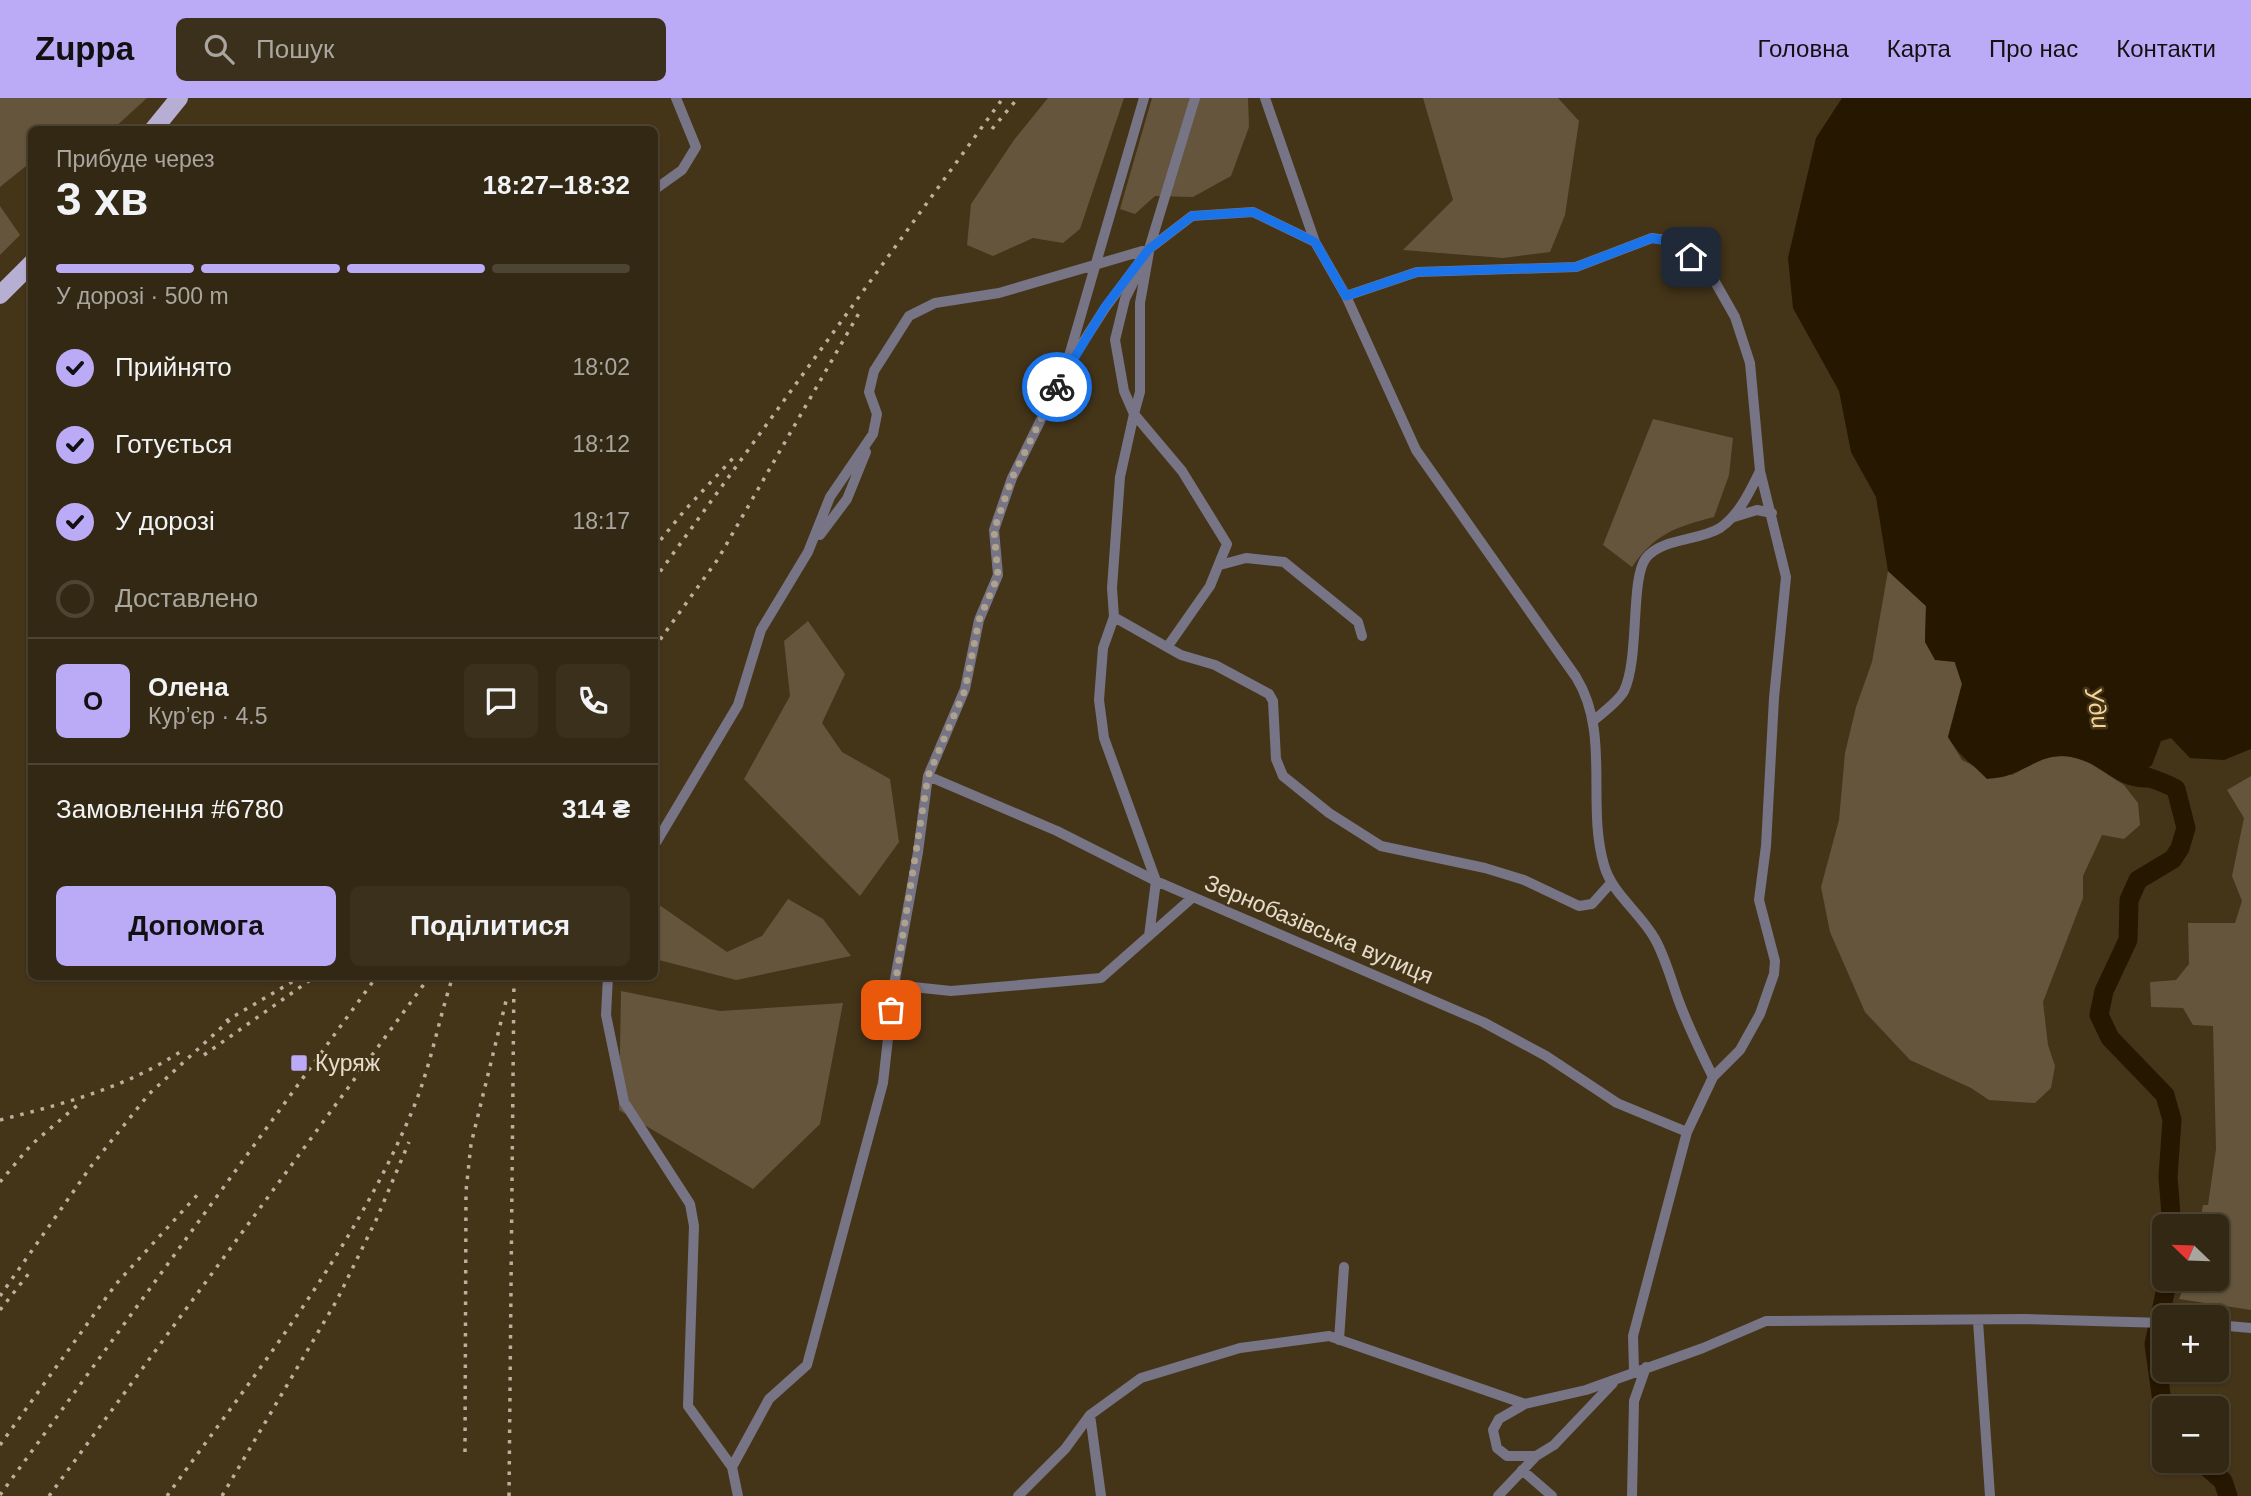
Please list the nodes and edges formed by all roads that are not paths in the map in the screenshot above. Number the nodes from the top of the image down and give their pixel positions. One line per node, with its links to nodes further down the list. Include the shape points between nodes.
1 (179, 98): 6 (main road)
2 (676, 98): 7 (street, via 696,147 682,170)
3 (1144, 98): 10 (street)
4 (1195, 98): 9 (street)
5 (1265, 98): 8 (street)
6 (156, 126)
7 (658, 187)
8 (1315, 242): 9 (street, via 1253,212 1219,212 1192,216); 13 (street)
9 (1149, 249): 10 (street); 14 (street); 15 (street, via 1140,303 1140,392); 15 (street, via 1125,299 1115,340 1124,391)
10 (1096, 262): 14 (street); 25 (street, via 999,293 935,303 909,316 874,371 869,392 877,414 873,434 830,497 808,552 761,630 738,705)
11 (28, 266): 12 (main road)
12 (0, 295)
13 (1346, 296): 16 (street, via 1417,272 1576,267 1652,238 1672,242 1710,273 1735,317 1750,363); 23 (street, via 1416,450 1576,677)
14 (1066, 369): 24 (street, via 1012,478 994,530 998,576 979,620 965,690)
15 (1134, 415): 19 (street, via 1182,471 1224,535 1227,544); 20 (street, via 1120,477)
16 (1760, 471): 17 (street); 18 (street)
17 (1772, 513): 18 (street, via 1757,510); 32 (street, via 1786,578 1759,900 1775,961 1774,974 1760,1014 1740,1050)
18 (1733, 518): 23 (street, via 1711,533 1662,548 1647,558 1641,571 1634,651 1623,692)
19 (1220, 565): 21 (street, via 1247,558 1284,562 1358,622); 22 (street)
20 (1114, 617): 22 (street); 26 (street, via 1103,648 1099,700 1104,738)
21 (1362, 636)
22 (1168, 646): 27 (street, via 1269,694 1276,759 1283,776 1381,846 1485,868 1579,906 1592,904)
23 (1594, 721): 27 (street, via 1596,827)
24 (928, 776): 26 (street, Зернобазівська вулиця, via 1057,831); 31 (street)
25 (658, 839)
26 (1156, 881): 28 (street, Зернобазівська вулиця); 29 (street)
27 (1610, 884): 32 (street, via 1656,939)
28 (1193, 897): 29 (street); 33 (street, Зернобазівська вулиця, via 1483,1023 1546,1056 1617,1103)
29 (1149, 936): 31 (street, via 1101,978 951,991)
30 (608, 980): 46 (street, via 606,1015 624,1102 690,1204 695,1226 688,1406)
31 (894, 985): 46 (street, via 883,1083 807,1365 769,1399)
32 (1713, 1077): 33 (street)
33 (1687, 1132): 41 (street, via 1633,1336)
34 (1344, 1267): 39 (street)
35 (1978, 1321): 36 (street); 40 (street, via 1766,1321); 54 (street)
36 (2152, 1322)
37 (2229, 1326): 38 (street)
38 (2251, 1328)
39 (1339, 1339): 43 (street); 44 (street, via 1329,1336 1227,1352 1141,1378)
40 (1646, 1367): 41 (street); 53 (street, via 1634,1401)
41 (1634, 1370): 42 (street)
42 (1615, 1380): 43 (street); 45 (street, via 1554,1445)
43 (1525, 1404): 45 (street, via 1499,1419 1492,1437 1507,1455)
44 (1090, 1415): 49 (street, via 1065,1449); 50 (street)
45 (1536, 1456): 47 (street)
46 (732, 1468): 48 (street)
47 (1522, 1469): 51 (street); 52 (street)
48 (738, 1496)
49 (1018, 1496)
50 (1101, 1496)
51 (1498, 1496)
52 (1552, 1496)
53 (1632, 1496)
54 (1990, 1496)

